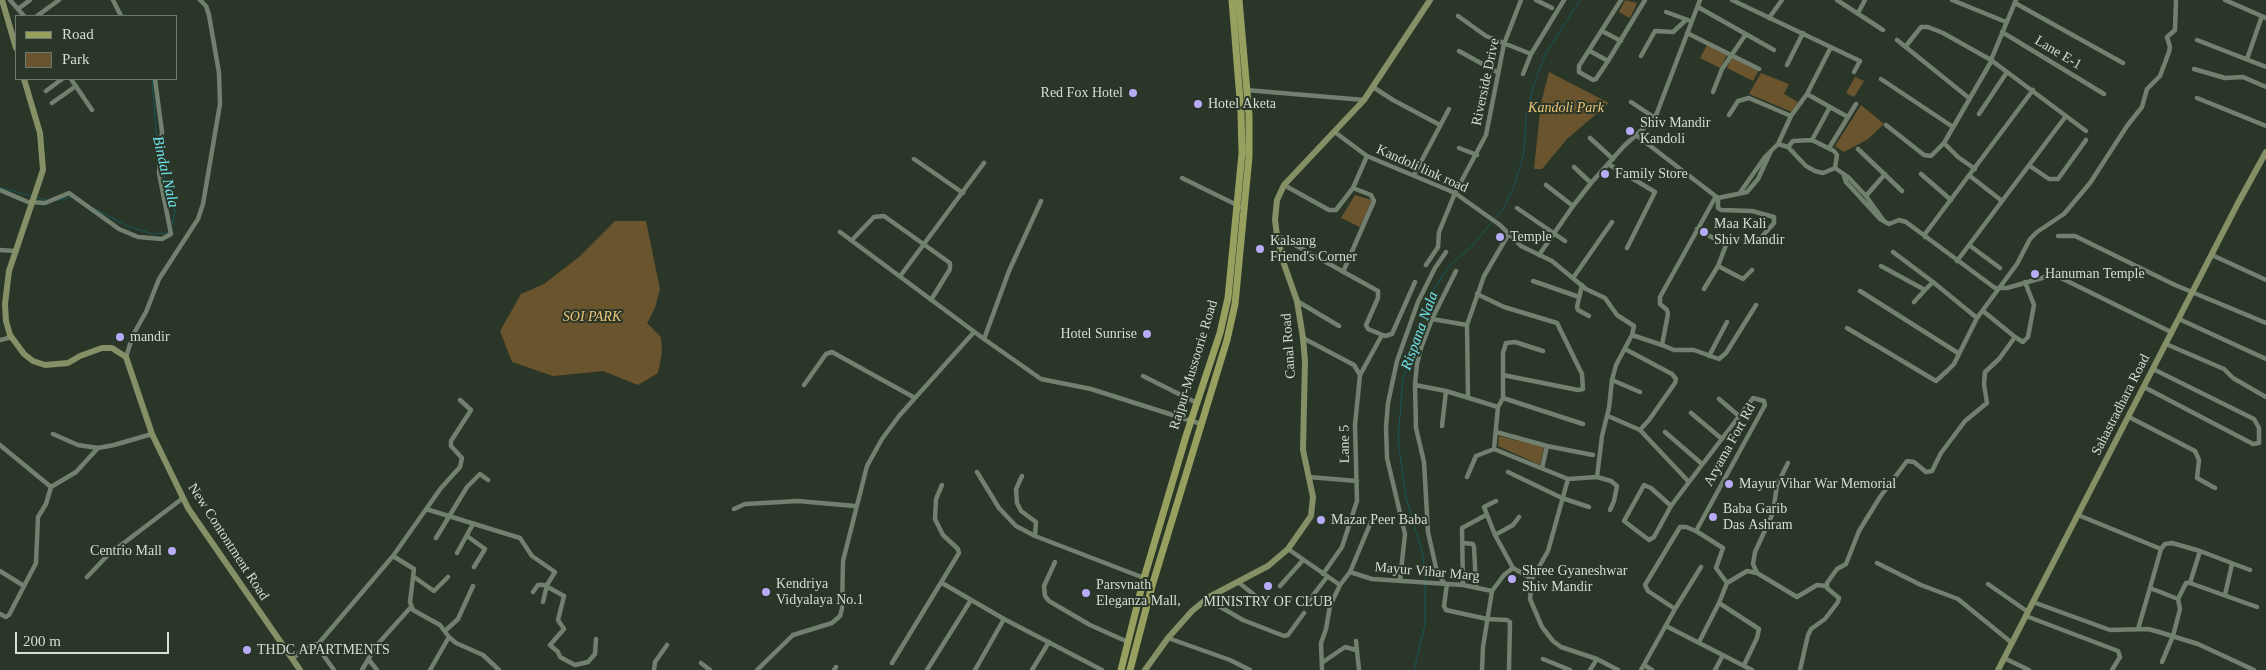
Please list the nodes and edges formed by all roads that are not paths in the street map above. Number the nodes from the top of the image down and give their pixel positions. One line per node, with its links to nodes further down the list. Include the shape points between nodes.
1 (2, 0): 47 (street)
2 (10, 0): 26 (street)
3 (30, 0): 26 (street)
4 (59, 0): 30 (street)
5 (113, 0): 31 (street)
6 (200, 0): 219 (street, via 209,15 219,73 220,104 203,204 198,219 159,279)
7 (1232, 0): 144 (main road, Rajpur-Mussoorie Road, via 1241,112)
8 (1239, 0): 76 (main road, Rajpur-Mussoorie Road)
9 (1430, 0): 75 (street, Canal Road)
10 (1521, 0): 46 (street, Riverside Drive)
11 (1536, 0): 25 (street)
12 (1564, 0): 53 (street)
13 (1621, 0): 38 (street)
14 (1700, 0): 24 (street)
15 (1732, 0): 34 (street)
16 (1782, 0): 34 (street)
17 (1837, 0): 28 (street)
18 (1865, 0): 28 (street)
19 (1952, 0): 36 (street)
20 (2176, 0): 184 (street, via 2175,30 2167,37 2169,52 2160,76 2147,89 2142,107 2090,183 2064,214 2030,239 2018,264)
21 (2225, 0): 33 (street)
22 (1643, 1): 45 (street)
23 (2015, 1): 36 (street); 59 (street)
24 (1698, 7): 35 (street); 42 (street)
25 (1552, 8)
26 (18, 9): 29 (street)
27 (1666, 12): 35 (street)
28 (1858, 13): 37 (street)
29 (23, 15)
30 (38, 15)
31 (120, 15)
32 (1458, 16): 46 (street, via 1486,36)
33 (2264, 17): 56 (street)
34 (1769, 18): 41 (street)
35 (1689, 21): 40 (street); 55 (street, via 1673,32 1654,31)
36 (2006, 22): 39 (street)
37 (1884, 30)
38 (1602, 31): 45 (street); 50 (street)
39 (2002, 32): 57 (street); 81 (street, Lane E-1)
40 (1687, 33): 54 (street); 96 (street)
41 (1803, 33): 49 (street); 60 (street)
42 (1746, 34): 51 (street); 54 (street)
43 (1897, 40): 48 (street)
44 (2197, 40): 56 (street)
45 (1621, 41): 58 (street)
46 (1504, 44): 53 (street); 64 (street, Riverside Drive)
47 (15, 45)
48 (1906, 46): 57 (street, via 1921,27 1928,27); 82 (street)
49 (1831, 47): 65 (street, via 1860,61); 80 (street)
50 (1590, 50): 58 (street); 58 (street, via 1579,66 1579,72 1594,79)
51 (1774, 50)
52 (1459, 51): 64 (street)
53 (1531, 54): 67 (street)
54 (1731, 54): 62 (street); 79 (street)
55 (1641, 56)
56 (2247, 59): 61 (street)
57 (1992, 60): 66 (street); 82 (street)
58 (1608, 61)
59 (2123, 63)
60 (1787, 65)
61 (2266, 66)
62 (1759, 69)
63 (2194, 69): 74 (street, via 2225,78 2244,77)
64 (1497, 72): 114 (street, Riverside Drive, via 1490,122)
65 (1854, 72)
66 (2007, 72): 77 (street); 91 (street)
67 (1523, 74)
68 (1881, 79): 100 (street)
69 (24, 80): 162 (street, via 42,146 43,170)
70 (61, 80): 78 (street)
71 (72, 80): 73 (street)
72 (156, 80): 134 (street, via 162,132 159,173 171,234 162,239 138,237 119,229 69,193 44,203 28,202)
73 (76, 86): 86 (street); 90 (street)
74 (2266, 86)
75 (1373, 87): 84 (street, Canal Road); 97 (street)
76 (1246, 90): 84 (street); 144 (main road, Rajpur-Mussoorie Road, via 1249,157)
77 (2033, 90): 94 (street); 123 (street)
78 (46, 91)
79 (1713, 92)
80 (1807, 94): 88 (street); 93 (street)
81 (2104, 94)
82 (1969, 98): 100 (street)
83 (2197, 98): 99 (street)
84 (1364, 100): 102 (street, Canal Road)
85 (1631, 102): 96 (street)
86 (52, 103)
87 (1856, 104): 95 (street)
88 (1830, 107): 95 (street); 105 (street)
89 (1448, 108): 97 (street)
90 (92, 110)
91 (1979, 114)
92 (1730, 115): 93 (street, via 1738,101 1749,98)
93 (1791, 116): 108 (street)
94 (2066, 116): 101 (street); 120 (street)
95 (1848, 117): 111 (street)
96 (1655, 118): 103 (street)
97 (1440, 124): 124 (street)
98 (1886, 125): 107 (street, via 1924,155 1931,156)
99 (2266, 126)
100 (1953, 127): 107 (street)
101 (2086, 131)
102 (1336, 133): 115 (street, Kandoli link road); 131 (street, Canal Road)
103 (1636, 135): 117 (street); 139 (street)
104 (1590, 138): 117 (street)
105 (1812, 140): 109 (street, via 1795,140); 111 (street)
106 (2086, 140): 120 (street, via 2058,179 2049,179)
107 (1944, 143): 123 (street, via 1958,158)
108 (1778, 144): 109 (street); 139 (street, via 1771,150 1747,192)
109 (1788, 147): 122 (street, via 1815,171 1824,173)
110 (1459, 148): 114 (street)
111 (1828, 148): 122 (street, via 1837,155)
112 (1858, 149): 125 (street)
113 (2266, 152): 166 (street, Sahastradhara Road)
114 (1477, 155): 137 (street, Riverside Drive)
115 (1367, 156): 124 (street, Kandoli link road); 133 (street)
116 (914, 159): 136 (street)
117 (1613, 159): 119 (street)
118 (984, 163): 136 (street)
119 (1608, 164): 130 (street); 160 (street, via 1654,192)
120 (2030, 166): 142 (street)
121 (1574, 167): 130 (street)
122 (1834, 168): 127 (street)
123 (1975, 168): 128 (street)
124 (1414, 174): 137 (street, Kandoli link road)
125 (1885, 174): 135 (street); 138 (street)
126 (1921, 174): 140 (street)
127 (1844, 176): 138 (street); 146 (street)
128 (1970, 176): 140 (street); 142 (street)
129 (1182, 178): 144 (street)
130 (1591, 183): 143 (street)
131 (1284, 185): 133 (street, via 1332,211 1340,207); 151 (street, Canal Road, via 1277,200)
132 (1546, 185): 143 (street)
133 (1353, 188): 174 (street, via 1371,195 1374,201)
134 (0, 190)
135 (1902, 190)
136 (963, 193): 158 (street)
137 (1455, 194): 152 (street, Kandoli link road, via 1486,214); 168 (street, Riverside Drive, via 1438,232 1438,247)
138 (1866, 196): 146 (street)
139 (1717, 198): 148 (street); 157 (street, via 1721,210 1752,211 1774,217 1774,223)
140 (1952, 200): 154 (street)
141 (1041, 201): 212 (street, via 1009,271)
142 (2002, 201): 159 (street)
143 (1573, 206): 150 (street)
144 (1241, 208): 237 (main road, Rajpur-Mussoorie Road, via 1228,298); 244 (main road, Rajpur-Mussoorie Road, via 1235,304)
145 (1517, 208): 150 (street)
146 (1884, 221): 154 (street, via 1890,224 1902,220)
147 (1612, 222): 176 (street)
148 (1697, 229): 169 (street, via 1725,244); 214 (street, via 1660,298 1660,304 1668,314)
149 (840, 232): 155 (street)
150 (1553, 233): 156 (street); 165 (street)
151 (1277, 235): 174 (street); 191 (street, Canal Road)
152 (1508, 235): 165 (street); 188 (street)
153 (2058, 236): 187 (street, via 2075,236)
154 (1925, 237): 167 (street)
155 (852, 240): 158 (street, via 874,217 880,215); 175 (street)
156 (1565, 241)
157 (1758, 241)
158 (923, 245): 175 (street); 190 (street, via 951,266)
159 (1969, 245): 167 (street); 171 (street)
160 (1627, 248)
161 (0, 250): 162 (street)
162 (14, 251): 208 (street, via 5,304 6,321)
163 (1446, 252): 317 (street, via 1434,268 1418,302 1397,361 1388,403 1387,458 1405,534)
164 (1893, 252): 180 (street)
165 (1539, 255): 176 (street)
166 (2212, 255): 177 (street); 187 (street, Sahastradhara Road)
167 (1957, 261): 184 (street)
168 (1426, 265)
169 (1718, 266): 172 (street, via 1743,279); 183 (street)
170 (1881, 266): 186 (street)
171 (2000, 268)
172 (1752, 270)
173 (1456, 271): 197 (street)
174 (1343, 272): 206 (street, via 1378,291 1366,325)
175 (900, 275): 190 (street)
176 (1573, 278): 182 (street)
177 (2266, 280)
178 (1534, 281): 189 (street)
179 (1415, 282): 206 (street, via 1392,334)
180 (1933, 282): 186 (street); 196 (street)
181 (2025, 282): 184 (street); 205 (street, via 2057,276); 209 (street, via 2033,301 2033,311 2026,341)
182 (1582, 285): 189 (street); 207 (street, via 1605,298 1617,315 1632,325)
183 (1704, 289)
184 (1999, 289): 194 (street)
185 (1860, 290): 217 (street)
186 (1925, 290): 192 (street)
187 (2193, 292): 198 (street, Sahastradhara Road); 200 (street)
188 (1477, 294): 201 (street); 223 (street, via 1496,304 1557,324 1582,374 1583,389)
189 (1579, 297): 195 (street, via 1578,310)
190 (931, 300): 204 (street)
191 (1297, 301): 202 (street); 210 (street, Canal Road)
192 (1914, 302)
193 (1756, 305): 218 (street, via 1722,358 1717,360)
194 (1983, 311): 196 (street); 209 (street)
195 (1589, 316)
196 (1978, 318): 217 (street)
197 (1432, 319): 201 (street); 227 (street, via 1417,364)
198 (2179, 319): 205 (street, Sahastradhara Road); 220 (street)
199 (1727, 322): 218 (street)
200 (2266, 323)
201 (1467, 325): 232 (street)
202 (1339, 326)
203 (1847, 328): 217 (street, via 1936,381 1954,364)
204 (974, 332): 212 (street); 231 (street)
205 (2171, 332): 213 (street, Sahastradhara Road)
206 (1382, 335): 222 (street)
207 (1632, 335): 214 (street); 215 (street)
208 (12, 337): 211 (street); 219 (street, via 24,354 45,365 68,363 102,348 112,348)
209 (2015, 337): 331 (street, via 1985,372 1987,403 1965,421 1931,472 1911,461 1905,462 1858,531 1846,564 1837,569)
210 (1303, 338): 222 (street, via 1354,366); 266 (street, Canal Road, via 1303,450)
211 (0, 340)
212 (984, 340): 243 (street, via 1041,379 1091,389)
213 (2166, 344): 221 (street, Sahastradhara Road); 234 (street, via 2224,369)
214 (1662, 345): 218 (street)
215 (1624, 349): 225 (street); 247 (street, via 1676,379)
216 (1542, 351): 223 (street, via 1507,342)
217 (1958, 353)
218 (1709, 356)
219 (126, 357): 251 (street, New Contontment Road)
220 (2266, 359)
221 (2153, 369): 228 (street, Sahastradhara Road); 228 (street, via 2254,419 2259,428 2260,443 2253,444)
222 (1360, 374): 269 (street, Lane 5, via 1355,425)
223 (1503, 375): 233 (street)
224 (1143, 376): 237 (street)
225 (1612, 380): 230 (street); 240 (street)
226 (804, 385): 231 (street, via 826,354 832,352)
227 (1415, 386): 229 (street); 321 (street, via 1416,428 1424,462 1428,532 1437,572)
228 (2144, 387): 242 (street, Sahastradhara Road)
229 (1446, 392): 232 (street); 246 (street)
230 (1640, 392)
231 (915, 398): 277 (street, via 882,439 867,466)
232 (1468, 398): 238 (street)
233 (1504, 398): 238 (street); 245 (street)
234 (2266, 398)
235 (1719, 399): 241 (street)
236 (460, 400): 280 (street, via 471,410 452,437 451,443 462,463)
237 (1197, 404): 243 (main road, Rajpur-Mussoorie Road)
238 (1498, 408): 248 (street)
239 (1691, 413): 252 (street)
240 (1608, 416): 247 (street); 265 (street)
241 (1740, 416): 252 (street, Aryama Fort Rd); 289 (street, Aryama Fort Rd, via 1752,398 1765,402)
242 (2129, 417): 273 (street, via 2195,452 2199,460 2197,478); 284 (street, Sahastradhara Road)
243 (1191, 421): 244 (street); 315 (main road, Rajpur-Mussoorie Road)
244 (1201, 424): 394 (main road, Rajpur-Mussoorie Road)
245 (1583, 424)
246 (1442, 426)
247 (1640, 430): 270 (street)
248 (1496, 432): 254 (street); 256 (street)
249 (1665, 432): 259 (street)
250 (53, 434): 255 (street, via 78,445)
251 (152, 434): 255 (street); 274 (street, New Contontment Road)
252 (1722, 439): 259 (street, Aryama Fort Rd)
253 (0, 445): 272 (street)
254 (1548, 446): 257 (street); 260 (street)
255 (98, 448): 272 (street, via 76,472)
256 (1494, 448): 260 (street); 264 (street, via 1476,456)
257 (1593, 455)
258 (1788, 463): 310 (street, via 1777,485 1773,513 1754,552)
259 (1702, 464): 270 (street, Aryama Fort Rd)
260 (1542, 468): 267 (street)
261 (977, 472): 292 (street, via 1005,516)
262 (1508, 472): 275 (street)
263 (1022, 476): 292 (street, via 1016,489 1017,503 1021,511 1036,522)
264 (1467, 477)
265 (1597, 477): 267 (street); 282 (street, via 1617,486)
266 (1309, 478): 269 (street); 295 (street, Canal Road, via 1313,509)
267 (1568, 479): 275 (street)
268 (488, 480): 285 (street, via 479,474)
269 (1357, 481): 312 (street, Lane 5, via 1357,501 1342,547)
270 (1689, 482): 278 (street, Aryama Fort Rd)
271 (942, 486): 319 (street, via 936,499 935,520 943,535 959,551)
272 (51, 487): 327 (street, via 38,517 36,563)
273 (2215, 488)
274 (183, 498): 314 (street, via 108,555); 369 (street, New Contontment Road)
275 (1562, 498): 279 (street); 316 (street, via 1548,551)
276 (1496, 501): 283 (street, via 1484,507)
277 (856, 506): 281 (street, via 798,501 746,504); 388 (street, via 843,561 840,616 832,623 793,635)
278 (1671, 506): 278 (street, Aryama Fort Rd, via 1644,485 1624,521 1649,540 1654,537)
279 (1589, 507)
280 (426, 509): 285 (street); 299 (street)
281 (734, 509)
282 (1610, 510)
283 (1486, 515): 290 (street); 294 (street, via 1463,526)
284 (2078, 515): 296 (street); 341 (street, Sahastradhara Road)
285 (449, 516): 288 (street); 293 (street)
286 (1520, 517): 290 (street)
287 (1371, 522): 309 (street)
288 (473, 524): 291 (street); 324 (street, via 520,538 532,556 555,572)
289 (1696, 531): 322 (street, via 1723,548 1716,566); 346 (street, via 1680,527 1646,585 1648,591)
290 (1495, 535): 305 (street)
291 (467, 536): 298 (street); 304 (street, via 485,549)
292 (1035, 536): 315 (street)
293 (436, 538)
294 (1463, 543): 326 (street); 330 (street, via 1474,547)
295 (1288, 549): 300 (street); 318 (street, Canal Road, via 1262,570)
296 (2161, 550): 297 (street, via 2167,542); 332 (street)
297 (2200, 551): 303 (street); 320 (street)
298 (457, 553)
299 (393, 556): 311 (street, via 413,568); 365 (street)
300 (1304, 560): 312 (street); 329 (street)
301 (1055, 562): 361 (street, via 1044,586 1049,601)
302 (1877, 563): 363 (street, via 1958,599)
303 (2232, 564): 307 (street); 335 (street)
304 (474, 567)
305 (1513, 568): 316 (street); 333 (street)
306 (1701, 568): 346 (street)
307 (2250, 570)
308 (0, 571): 327 (street)
309 (1350, 572): 317 (street, Mayur Vihar Marg, via 1372,579); 325 (street)
310 (1757, 573): 322 (street, via 1747,571); 331 (street, via 1796,597 1817,585)
311 (414, 576): 313 (street, via 434,591); 344 (street)
312 (1325, 576): 325 (street); 342 (street, Lane 5)
313 (448, 577)
314 (87, 578)
315 (1144, 578): 361 (main road, Rajpur-Mussoorie Road)
316 (1532, 579): 371 (street, via 1530,599 1546,633 1561,647)
317 (1400, 580): 321 (street, Mayur Vihar Marg)
318 (1238, 582): 336 (street, Canal Road); 339 (street)
319 (942, 583): 338 (street); 375 (street)
320 (2190, 583): 335 (street); 337 (street, via 2186,583)
321 (1444, 584): 326 (street, Mayur Vihar Marg); 350 (street, via 1446,610)
322 (1727, 584): 343 (street)
323 (1988, 584): 349 (street)
324 (547, 585): 334 (street, via 538,585); 340 (street); 358 (street, via 564,596 558,620 564,629 550,645 560,657 576,665 588,662 595,654)
325 (1340, 585): 373 (street, via 1332,600 1321,643)
326 (1463, 585): 330 (street, Mayur Vihar Marg)
327 (24, 586): 348 (street, via 9,615)
328 (472, 586): 354 (street, via 458,619)
329 (1280, 586)
330 (1476, 586): 333 (street, Mayur Vihar Marg)
331 (1826, 586): 407 (street, via 1837,596 1838,602 1825,619 1811,629)
332 (2150, 588): 337 (street); 353 (street)
333 (1492, 591): 350 (street)
334 (533, 592)
335 (2225, 595): 345 (street)
336 (1209, 597): 347 (street, via 1243,620 1284,636); 357 (street, Canal Road)
337 (2178, 599): 355 (street, via 2180,614)
338 (971, 600): 351 (street); 389 (street)
339 (1262, 601)
340 (543, 602)
341 (2033, 602): 349 (street, Sahastradhara Road); 353 (street, via 2110,630)
342 (1307, 603)
343 (1719, 603): 362 (street); 377 (street, via 1759,629)
344 (411, 607): 354 (street); 372 (street, via 376,646)
345 (2257, 607)
346 (1675, 609): 352 (street)
347 (1304, 613)
348 (0, 614)
349 (2027, 614): 363 (street, Sahastradhara Road); 410 (street, via 2118,651 2120,657)
350 (1487, 618): 399 (street); 400 (street, via 1510,622)
351 (1004, 620): 360 (street); 390 (street)
352 (1666, 626): 362 (street); 378 (street)
353 (2138, 629): 355 (street)
354 (446, 631): 356 (street)
355 (2173, 636): 374 (street); 379 (street, via 2198,644)
356 (449, 637): 384 (street); 385 (street, via 483,655)
357 (1168, 638): 395 (street, Canal Road); 396 (street)
358 (596, 639)
359 (1356, 641): 366 (street)
360 (1049, 642): 391 (street); 392 (street)
361 (1128, 642): 393 (main road, Rajpur-Mussoorie Road)
362 (1699, 642): 367 (street)
363 (2012, 643): 368 (street, Sahastradhara Road)
364 (667, 645): 386 (street, via 655,662)
365 (316, 646): 369 (street, via 305,648); 381 (street)
366 (1356, 650): 373 (street, via 1345,647); 398 (street)
367 (1723, 655): 377 (street); 405 (street)
368 (2004, 658): 408 (street, Sahastradhara Road); 409 (street)
369 (292, 659): 380 (street, New Contontment Road)
370 (1543, 659): 401 (street)
371 (1597, 659): 402 (street); 403 (street)
372 (369, 660): 382 (street); 383 (street)
373 (1323, 662): 397 (street)
374 (2162, 662)
375 (892, 663)
376 (701, 664): 387 (street)
377 (1744, 665): 406 (street)
378 (1643, 668): 404 (street)
379 (2243, 668): 411 (street)
380 (300, 670)
381 (334, 670)
382 (362, 670)
383 (377, 670)
384 (430, 670)
385 (499, 670)
386 (654, 670)
387 (710, 670)
388 (757, 670)
389 (928, 670)
390 (975, 670)
391 (1032, 670)
392 (1102, 670)
393 (1121, 670)
394 (1130, 670)
395 (1145, 670)
396 (1250, 670)
397 (1322, 670)
398 (1359, 670)
399 (1482, 670)
400 (1509, 670)
401 (1570, 670)
402 (1590, 670)
403 (1618, 670)
404 (1652, 670)
405 (1715, 670)
406 (1752, 670)
407 (1800, 670)
408 (1998, 670)
409 (2029, 670)
410 (2112, 670)
411 (2254, 670)

